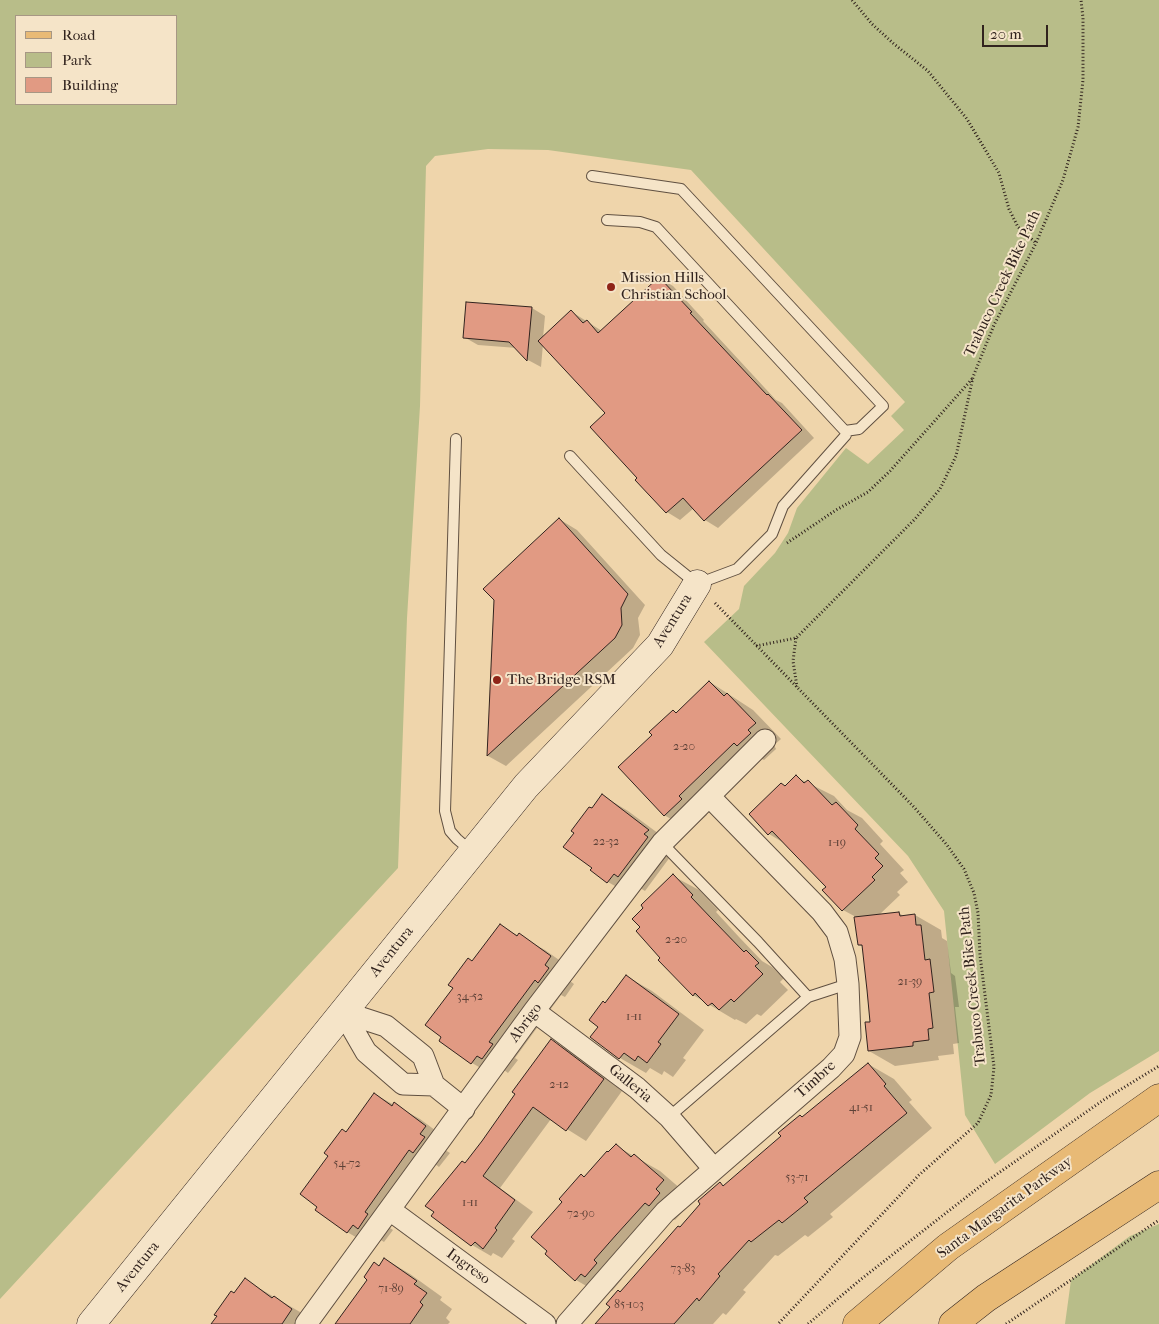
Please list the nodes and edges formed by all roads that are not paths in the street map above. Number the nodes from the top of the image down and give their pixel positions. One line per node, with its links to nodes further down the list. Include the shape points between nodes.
1 (592, 176): 3 (lane, via 682,189 883,406 859,429)
2 (606, 220): 3 (lane, via 640,222 656,227)
3 (845, 431): 6 (lane, via 844,439 783,506 772,534 737,569)
4 (456, 439): 10 (lane, via 445,811 450,831)
5 (570, 456): 6 (lane, via 661,555)
6 (697, 584): 10 (street, Aventura, via 660,645 526,786)
7 (765, 740): 8 (street, Abrigo)
8 (709, 796): 9 (street, Abrigo); 11 (street, Timbre, via 832,925 845,959)
9 (662, 843): 12 (lane); 13 (street, Abrigo)
10 (472, 852): 14 (street, Aventura)
11 (848, 984): 12 (lane); 19 (street, Timbre, via 850,1037 844,1054)
12 (808, 997): 18 (lane)
13 (534, 1011): 17 (street, Abrigo); 18 (street, Galleria, via 637,1088)
14 (343, 1012): 15 (street, via 386,1026 423,1056); 15 (street, via 366,1052 404,1084); 22 (street, Aventura)
15 (434, 1086): 17 (street)
16 (1148, 1105): 26 (main road, Santa Margarita Parkway, via 948,1247)
17 (464, 1109): 21 (street, Abrigo)
18 (669, 1117): 19 (street, Galleria)
19 (714, 1169): 25 (street, Timbre, via 665,1212)
20 (1159, 1185): 27 (main road, via 986,1298)
21 (390, 1210): 23 (street, Abrigo); 24 (street, Ingreso)
22 (91, 1324)
23 (306, 1324)
24 (545, 1324)
25 (567, 1324)
26 (857, 1324)
27 (953, 1324)

